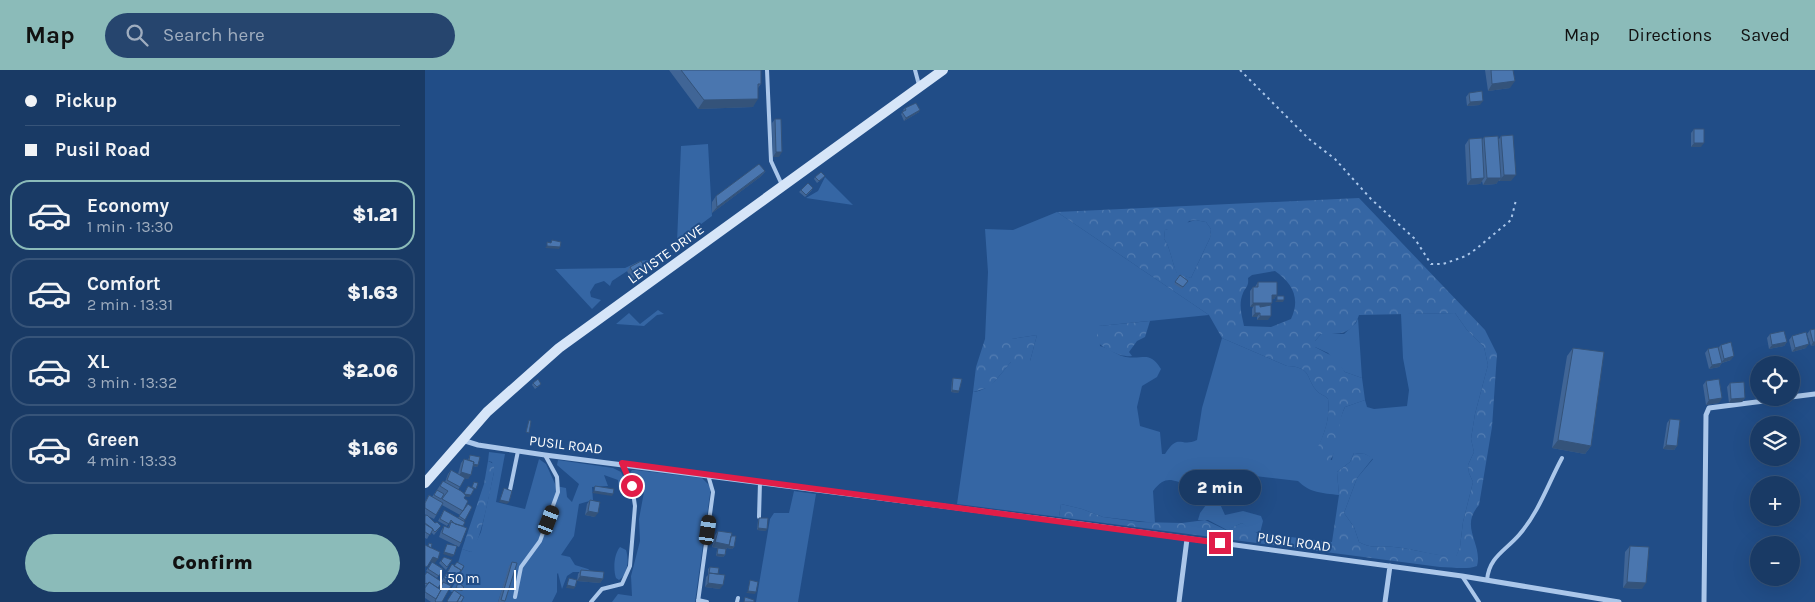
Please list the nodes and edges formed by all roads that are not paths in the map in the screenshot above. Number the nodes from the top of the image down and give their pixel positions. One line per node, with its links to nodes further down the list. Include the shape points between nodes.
1 (767, 70): 5 (lane, via 771,161)
2 (915, 70): 4 (lane)
3 (943, 70): 4 (main road, LEVISTE DRIVE)
4 (920, 87): 5 (main road, LEVISTE DRIVE)
5 (783, 186): 9 (main road, LEVISTE DRIVE, via 559,348)
6 (1815, 394): 7 (street)
7 (1800, 396)
8 (1750, 402): 31 (street, via 1709,408 1706,415)
9 (461, 439): 10 (street, PUSIL ROAD, via 478,446); 16 (main road, LEVISTE DRIVE)
10 (518, 451): 11 (street, PUSIL ROAD); 17 (lane)
11 (545, 455): 13 (street, PUSIL ROAD); 23 (lane, via 557,477 558,492 540,541 519,573)
12 (1563, 458): 22 (lane, via 1541,505 1518,536 1495,556)
13 (622, 463): 14 (street, PUSIL ROAD); 25 (lane, via 632,486 635,506 630,569 622,584 602,589)
14 (708, 475): 15 (street, PUSIL ROAD); 24 (lane, via 713,492)
15 (760, 482): 18 (lane); 19 (street, PUSIL ROAD)
16 (425, 483)
17 (510, 490)
18 (759, 517)
19 (1187, 538): 20 (street, PUSIL ROAD); 27 (street)
20 (1390, 566): 21 (street, PUSIL ROAD); 28 (street)
21 (1462, 576): 22 (street, PUSIL ROAD); 29 (lane)
22 (1487, 580): 30 (street, PUSIL ROAD)
23 (515, 597)
24 (698, 601): 26 (lane)
25 (591, 602)
26 (707, 602)
27 (1179, 602)
28 (1385, 602)
29 (1479, 602)
30 (1619, 602)
31 (1704, 602)

